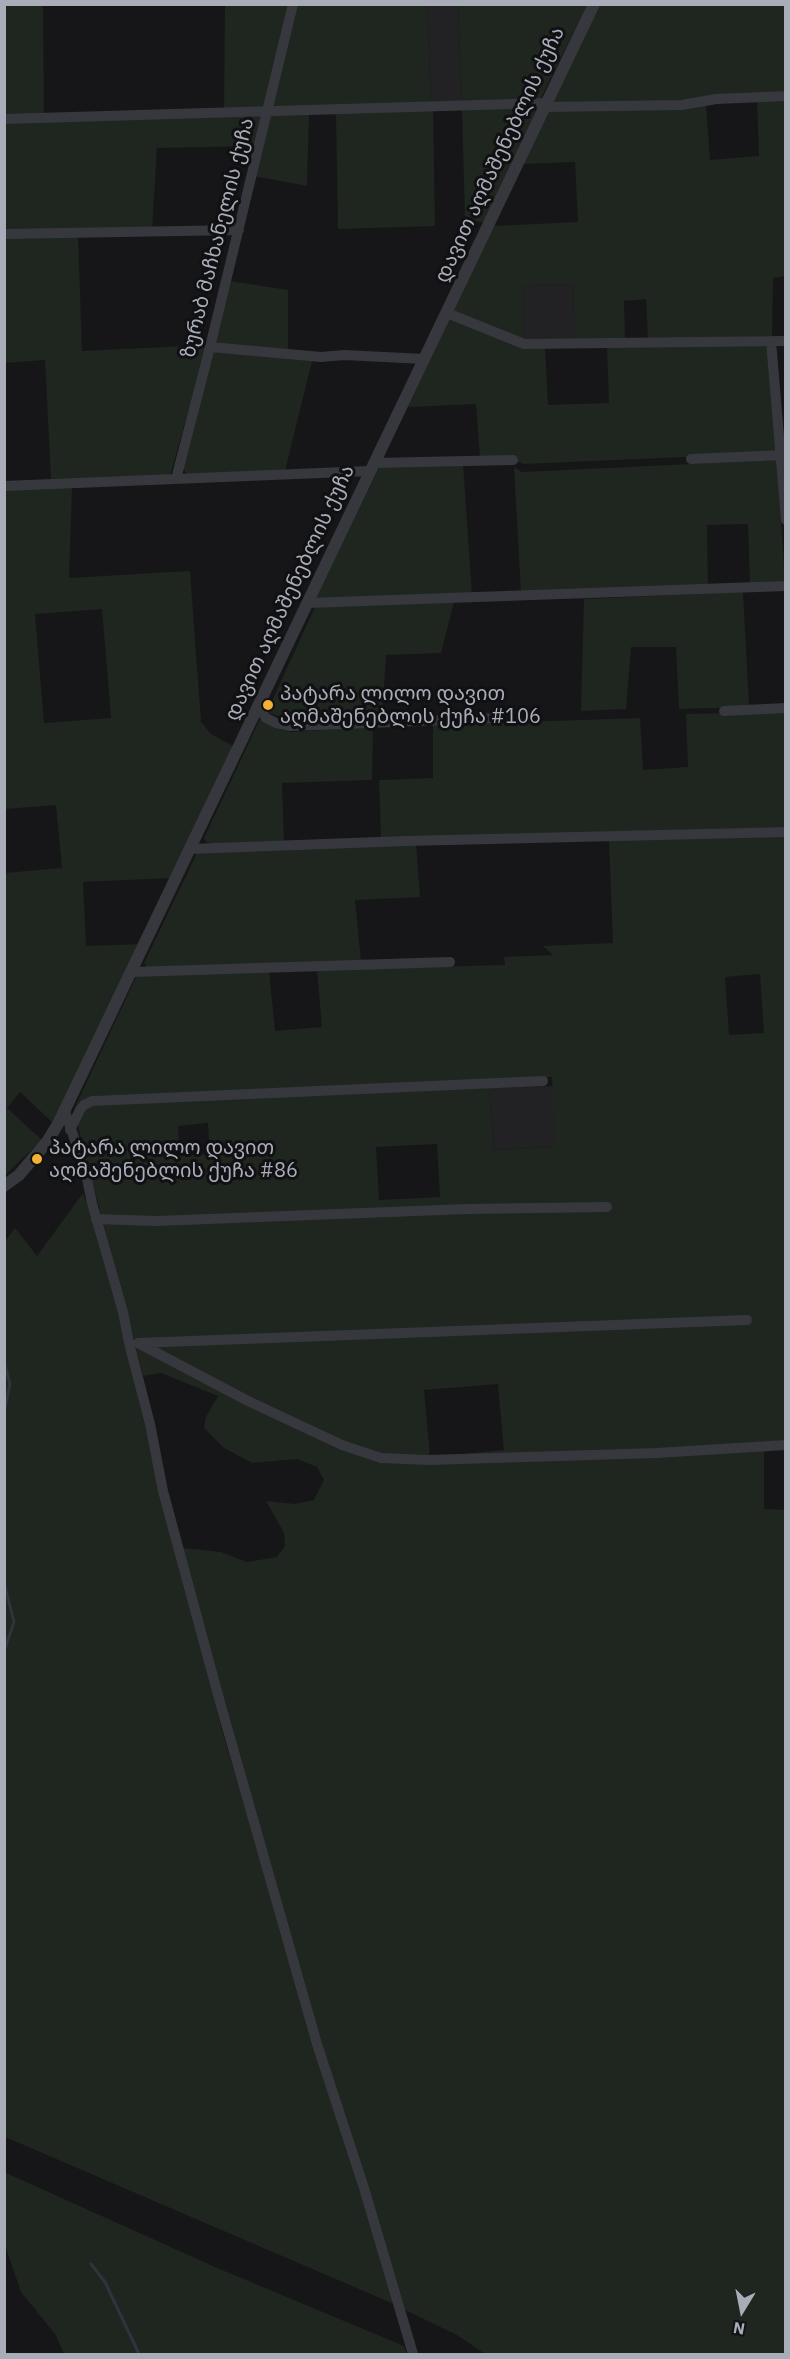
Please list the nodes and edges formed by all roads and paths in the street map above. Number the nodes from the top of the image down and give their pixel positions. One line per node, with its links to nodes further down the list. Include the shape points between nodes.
1 (293, 4): 5 (street, ზურაბ მაჩხანელის ქუჩა)
2 (594, 4): 4 (street, დავით აღმაშენებლის ქუჩა)
3 (786, 96): 4 (street, via 682,105)
4 (546, 105): 5 (street); 9 (street, დავით აღმაშენებლის ქუჩა)
5 (268, 112): 6 (street); 7 (street, ზურაბ მაჩხანელის ქუჩა)
6 (4, 119)
7 (239, 230): 8 (street); 12 (street, ზურაბ მაჩხანელის ქუჩა)
8 (4, 234)
9 (447, 313): 10 (street, via 524,344); 13 (street, დავით აღმაშენებლის ქუჩა)
10 (771, 341): 11 (street); 14 (street)
11 (786, 341)
12 (210, 347): 13 (street, via 321,357); 18 (street, ზურაბ მაჩხანელის ქუჩა)
13 (424, 360): 17 (street, დავით აღმაშენებლის ქუჩა)
14 (783, 455): 15 (street); 20 (street)
15 (691, 459)
16 (513, 460): 17 (street)
17 (371, 467): 18 (street); 22 (street, დავით აღმაშენებლის ქუჩა)
18 (176, 479): 19 (street)
19 (4, 486)
20 (786, 520)
21 (786, 586): 22 (street)
22 (308, 603): 23 (street, დავით აღმაშენებლის ქუჩა)
23 (258, 706): 26 (street, via 266,718 290,726); 28 (street, დავით აღმაშენებლის ქუჩა)
24 (786, 708): 25 (street)
25 (724, 711)
26 (499, 718)
27 (786, 832): 28 (street)
28 (189, 849): 30 (street, დავით აღმაშენებლის ქუჩა)
29 (450, 962): 30 (street)
30 (131, 972): 32 (street, დავით აღმაშენებლის ქუჩა)
31 (543, 1081): 33 (street, via 92,1101 80,1110)
32 (64, 1109): 33 (street); 34 (street, დავით აღმაშენებლის ქუჩა, via 47,1142 19,1175)
33 (70, 1130): 36 (street)
34 (4, 1186)
35 (607, 1207): 36 (street, via 156,1221)
36 (96, 1219): 38 (street)
37 (747, 1320): 38 (street)
38 (133, 1343): 39 (street, via 248,1401 381,1458 589,1455); 40 (street, via 164,1491 224,1717 317,2044)
39 (786, 1445)
40 (413, 2355)

